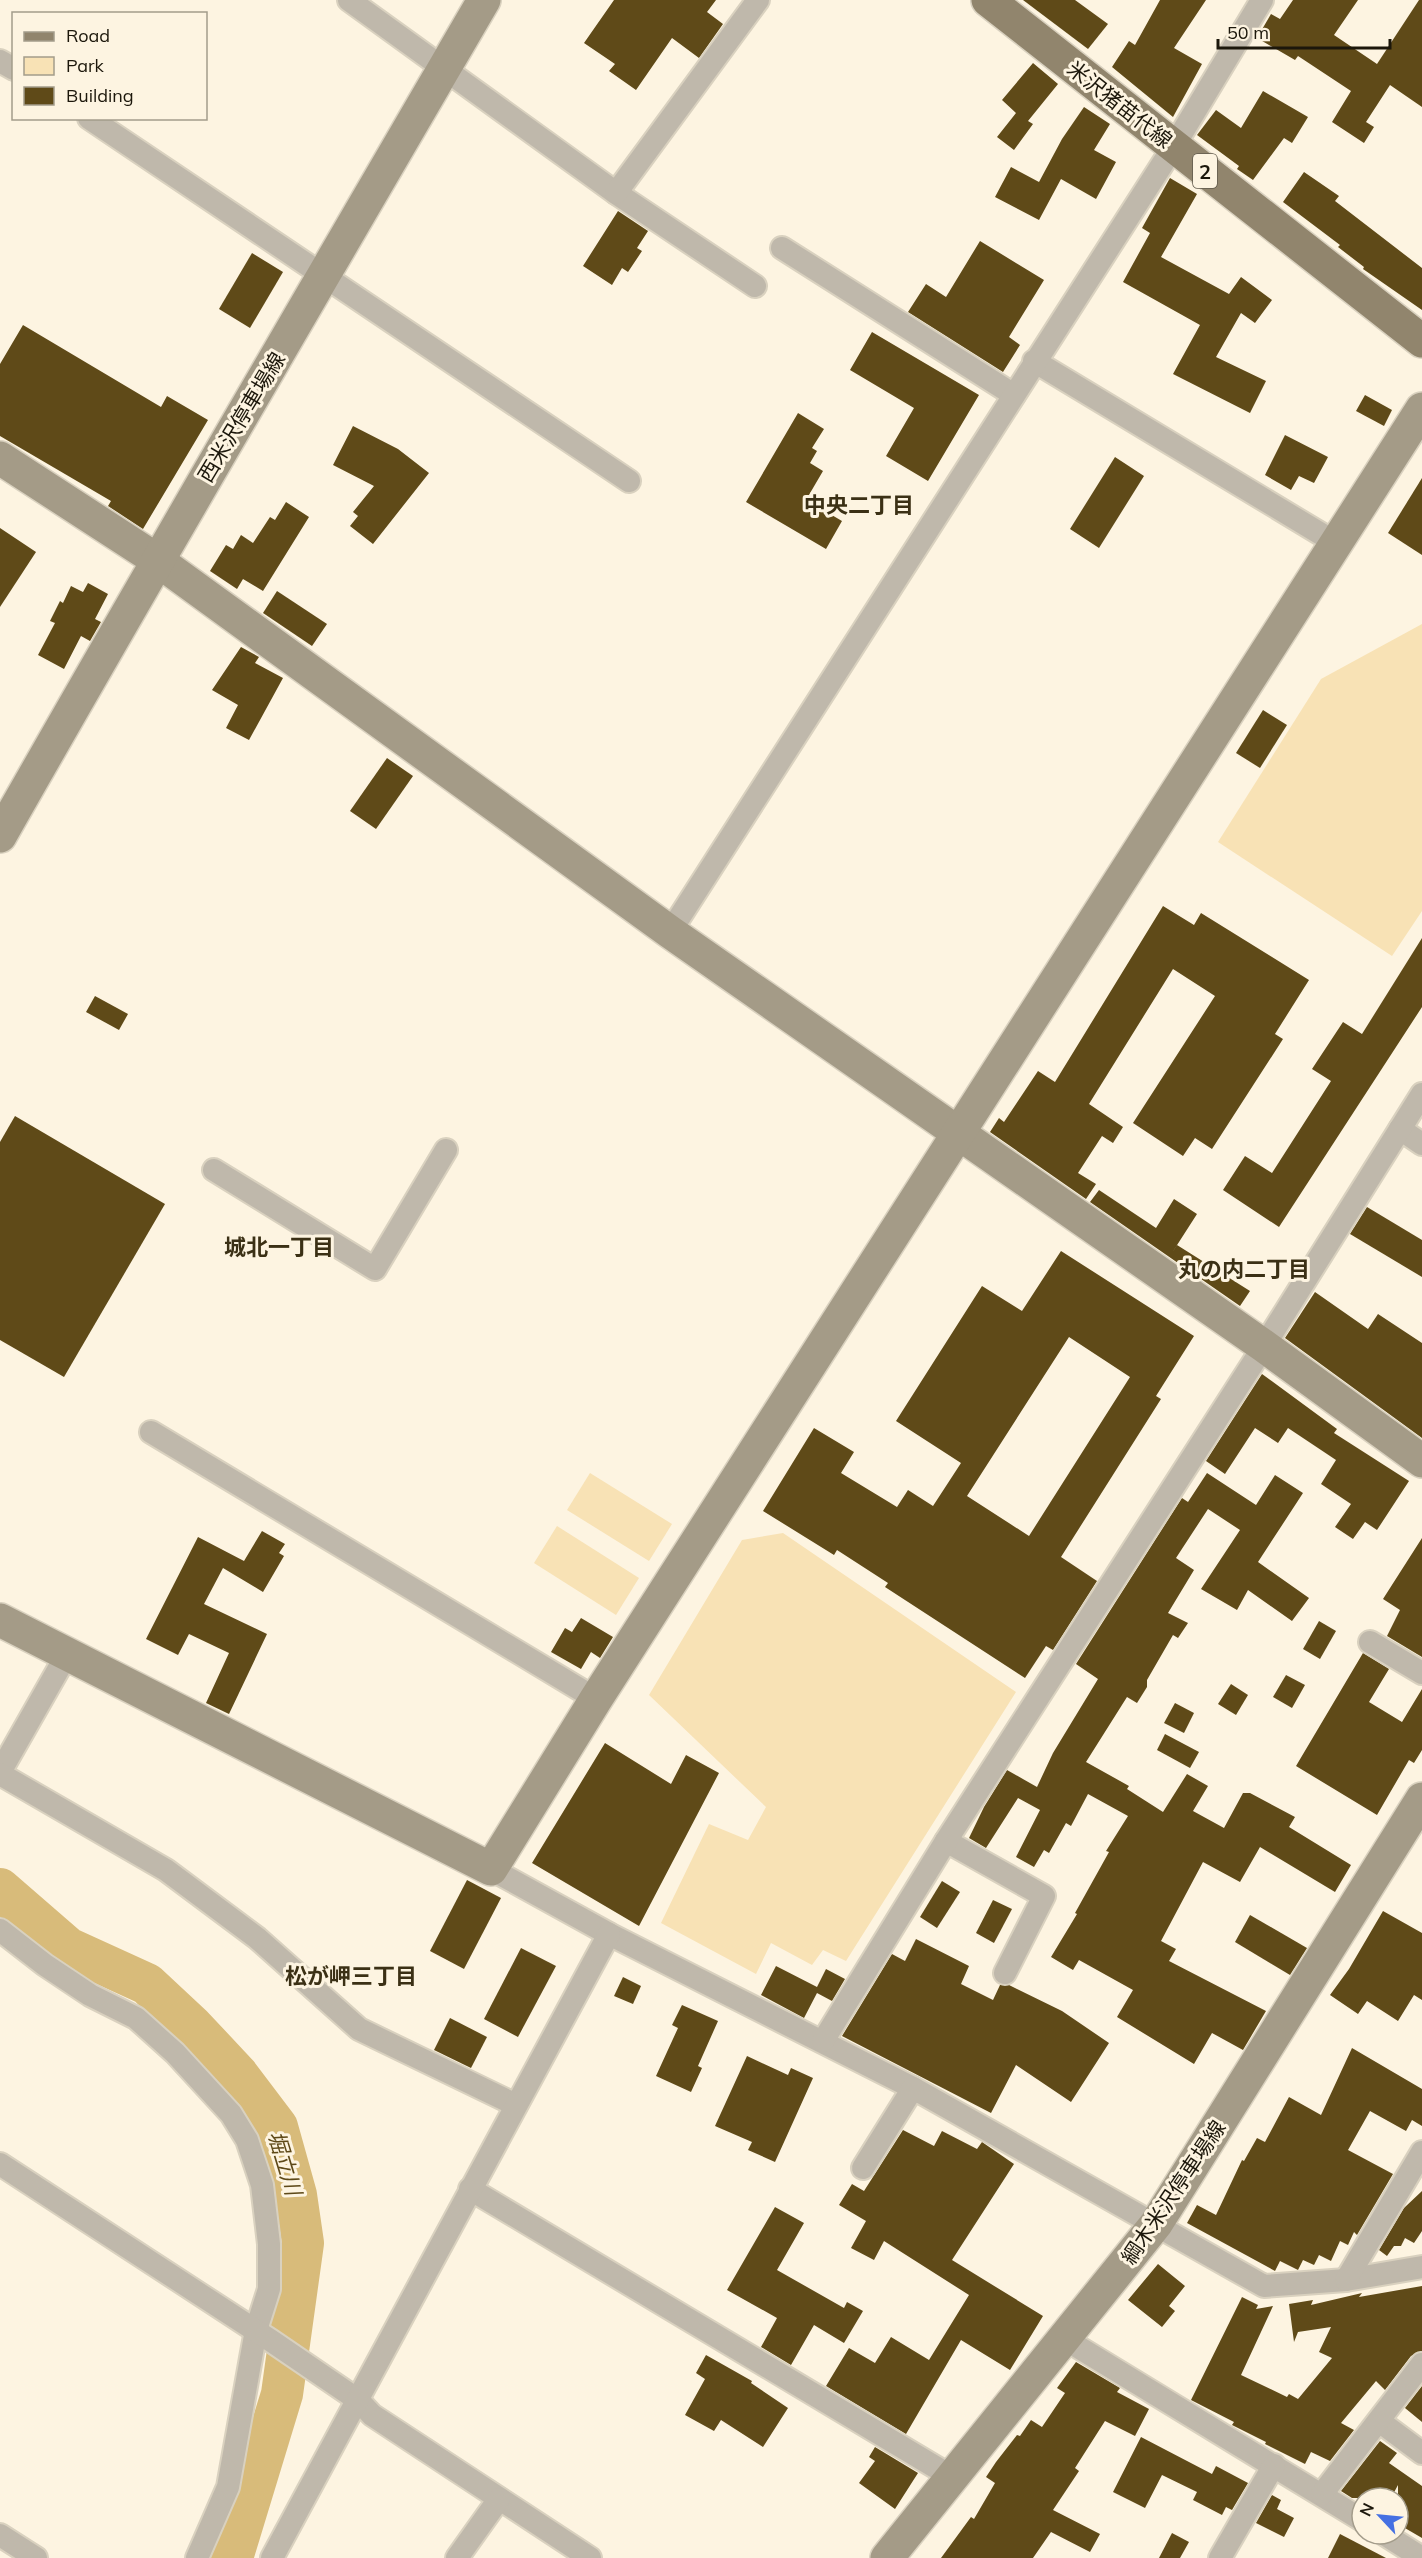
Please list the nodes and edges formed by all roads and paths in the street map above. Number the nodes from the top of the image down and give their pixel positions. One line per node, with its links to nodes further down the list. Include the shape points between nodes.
1 (349, 0): 6 (street)
2 (484, 0): 6 (street, 西米沢停車場線)
3 (758, 0): 9 (street)
4 (988, 0): 8 (main road, 米沢猪苗代線 / 2)
5 (1262, 0): 8 (street)
6 (443, 70): 9 (street); 11 (street, 西米沢停車場線)
7 (92, 120): 11 (street)
8 (1174, 146): 13 (main road, 米沢猪苗代線 / 2); 14 (street)
9 (616, 193): 12 (street)
10 (782, 248): 15 (street)
11 (326, 275): 18 (street); 20 (street, 西米沢停車場線)
12 (755, 286)
13 (1422, 341)
14 (1035, 361): 15 (street); 19 (street)
15 (1014, 395): 22 (street)
16 (1422, 409): 19 (street)
17 (0, 458): 20 (street)
18 (629, 482)
19 (1336, 543): 25 (street)
20 (157, 560): 21 (street, 西米沢停車場線); 22 (street)
21 (0, 836)
22 (670, 932): 25 (street)
23 (1422, 1094): 24 (street)
24 (1400, 1129): 26 (street); 29 (street)
25 (959, 1133): 29 (street); 36 (street)
26 (1422, 1144)
27 (446, 1150): 28 (street, via 375,1269)
28 (214, 1170)
29 (1264, 1346): 31 (street); 39 (street)
30 (151, 1432): 36 (street)
31 (1422, 1461)
32 (0, 1620): 34 (street)
33 (1370, 1642): 35 (street)
34 (66, 1656): 37 (street); 40 (street)
35 (1422, 1673)
36 (596, 1699): 40 (street)
37 (0, 1773): 46 (street, via 166,1870 256,1938 358,2029)
38 (1422, 1799): 51 (street, 綱木米沢停車場線)
39 (946, 1841): 43 (street, via 1044,1896); 44 (street)
40 (491, 1869): 42 (street)
41 (0, 1930): 54 (street, via 81,1989 136,2018 231,2114 247,2140 262,2185 269,2244)
42 (609, 1934): 44 (street); 46 (street)
43 (1005, 1973)
44 (823, 2041): 45 (street)
45 (913, 2088): 49 (street); 51 (street)
46 (516, 2105): 50 (street)
47 (1422, 2152): 53 (street)
48 (0, 2164): 54 (street)
49 (863, 2168)
50 (470, 2189): 57 (street); 61 (street)
51 (1156, 2224): 53 (street, via 1264,2286); 55 (street, 綱木米沢停車場線)
52 (1422, 2267): 53 (street)
53 (1346, 2280)
54 (263, 2335): 57 (street); 68 (street, via 228,2487)
55 (1065, 2339): 60 (street); 61 (street, 綱木米沢停車場線)
56 (1422, 2364): 58 (street)
57 (358, 2400): 63 (street, via 372,2415); 69 (street)
58 (1379, 2421): 59 (street); 62 (street)
59 (1422, 2453)
60 (1274, 2465): 62 (street); 73 (street)
61 (952, 2477): 72 (street, 綱木米沢停車場線)
62 (1322, 2494): 64 (street)
63 (499, 2499): 70 (street); 71 (street)
64 (1350, 2512)
65 (0, 2535): 67 (street)
66 (1403, 2546): 74 (street)
67 (36, 2558)
68 (197, 2558)
69 (272, 2558)
70 (457, 2558)
71 (591, 2558)
72 (887, 2558)
73 (1220, 2558)
74 (1422, 2558)

